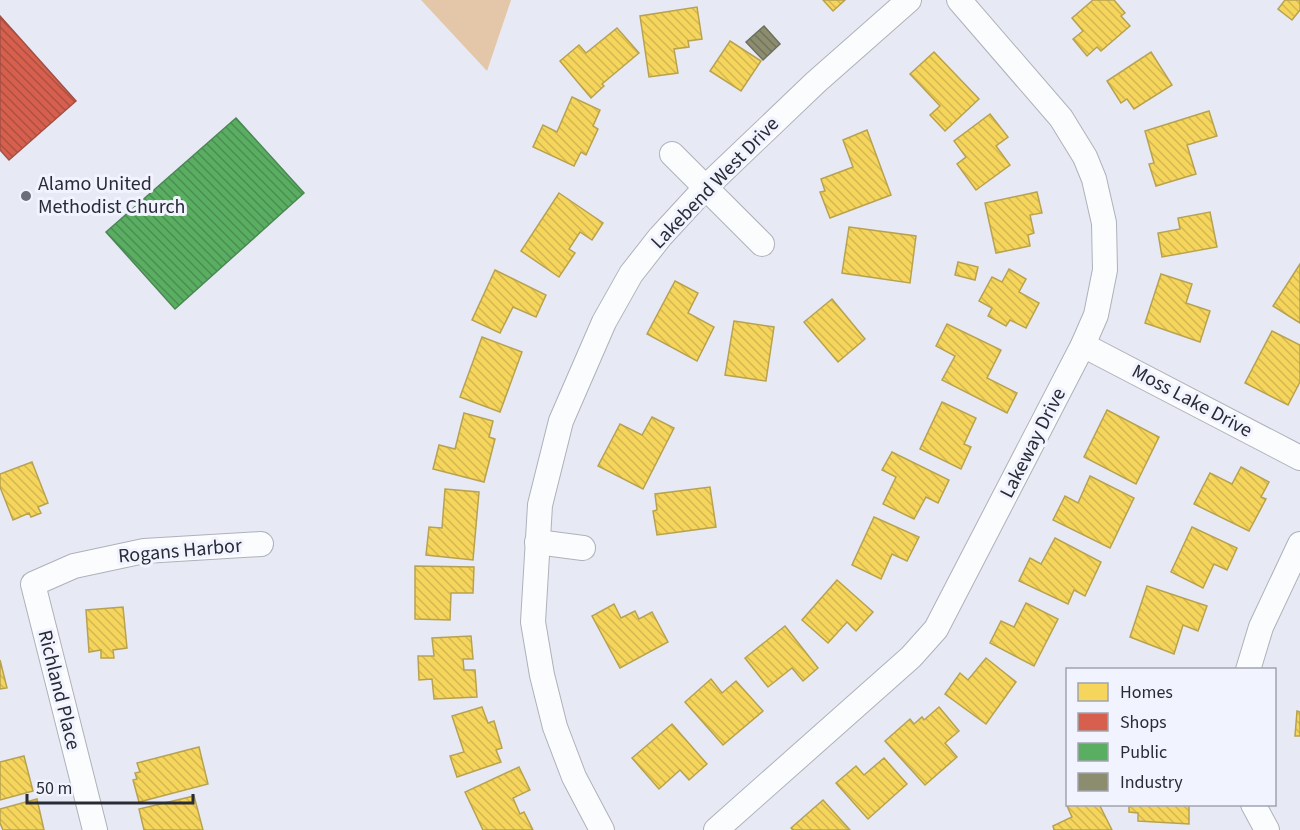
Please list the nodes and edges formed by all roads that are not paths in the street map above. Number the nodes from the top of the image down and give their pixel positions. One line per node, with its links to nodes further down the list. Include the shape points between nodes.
1 (909, 0): 4 (street, Lakebend West Drive)
2 (959, 0): 6 (street, Lakeway Drive, via 1061,118 1094,178 1104,224 1105,270 1096,315)
3 (672, 154): 4 (street)
4 (706, 187): 5 (street); 8 (street, Lakebend West Drive, via 631,274 604,322 561,422 540,505)
5 (762, 244)
6 (1083, 345): 7 (street, Moss Lake Drive); 17 (street, Lakeway Drive, via 936,629 911,657)
7 (1300, 458)
8 (537, 542): 11 (street); 16 (street, Lakebend West Drive, via 533,622 542,675 555,727 574,777)
9 (261, 544): 12 (street, Rogans Harbor, via 134,553 74,567)
10 (1300, 544): 13 (street, via 1262,627)
11 (583, 548)
12 (33, 584): 15 (street, Richland Place)
13 (1248, 668)
14 (1254, 806): 18 (street)
15 (95, 830)
16 (602, 830)
17 (716, 830)
18 (1267, 830)

